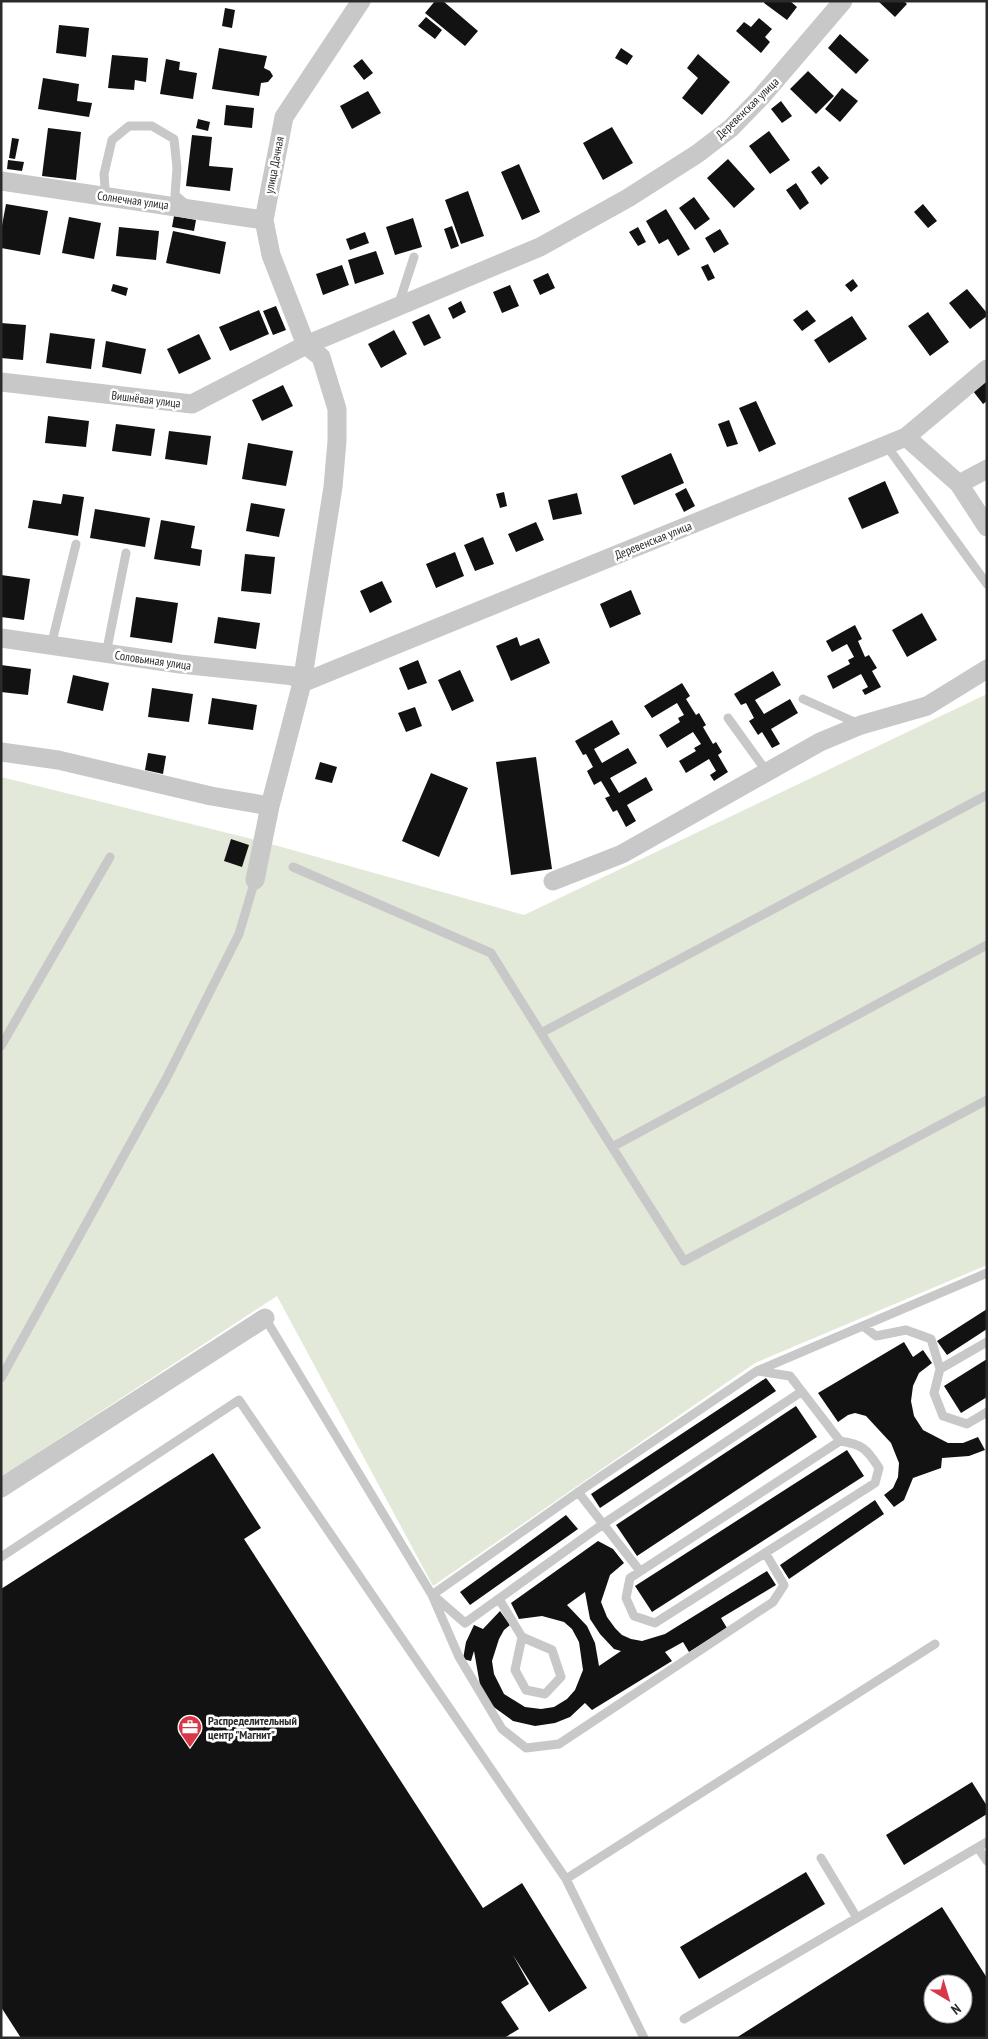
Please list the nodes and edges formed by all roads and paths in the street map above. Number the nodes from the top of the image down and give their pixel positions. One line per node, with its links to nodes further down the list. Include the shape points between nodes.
1 (361, 1): 6 (street, улица Дачная, via 284,117)
2 (843, 1): 8 (street, Деревенская улица, via 761,97 730,128 696,154 581,226 540,247)
3 (1, 181): 4 (street, Солнечная улица)
4 (97, 195): 5 (street, Солнечная улица); 5 (lane, via 104,188 112,140 129,126 152,126 174,139 175,195)
5 (192, 209): 6 (street, Солнечная улица)
6 (264, 220): 9 (street, улица Дачная, via 271,255)
7 (414, 257): 8 (lane)
8 (398, 306): 9 (street, Деревенская улица)
9 (306, 345): 11 (street, Вишнёвая улица, via 192,404); 24 (street, via 321,358 337,410 337,441)
10 (987, 369): 12 (street, Деревенская улица)
11 (1, 382)
12 (906, 437): 13 (street, Деревенская улица); 15 (street)
13 (886, 445): 19 (lane); 24 (street, Деревенская улица)
14 (987, 469): 15 (street)
15 (959, 484): 16 (street)
16 (987, 528)
17 (76, 544): 21 (lane)
18 (126, 552): 22 (lane)
19 (987, 584)
20 (1, 638): 21 (street, Соловьиная улица)
21 (51, 646): 22 (street, Соловьиная улица)
22 (106, 654): 24 (street, Соловьиная улица, via 294,676)
23 (987, 669): 27 (street, via 927,706)
24 (302, 683): 31 (street)
25 (803, 699): 27 (lane)
26 (728, 718): 29 (lane)
27 (861, 725): 29 (street, via 820,742)
28 (1, 752): 31 (street, via 58,760 211,796)
29 (767, 772): 35 (street, via 622,854)
30 (987, 795): 37 (lane)
31 (270, 806): 34 (street)
32 (110, 857): 38 (lane)
33 (293, 867): 37 (lane, via 491,953)
34 (256, 880): 47 (lane, via 239,934 166,1079)
35 (553, 881)
36 (987, 945): 40 (lane)
37 (540, 1033): 40 (lane)
38 (1, 1046)
39 (987, 1100): 40 (lane, via 684,1261)
40 (612, 1147)
41 (987, 1273): 43 (lane)
42 (265, 1318): 51 (street); 57 (lane)
43 (863, 1326): 45 (lane, via 876,1336 906,1330 931,1339); 46 (lane)
44 (987, 1342): 45 (lane)
45 (940, 1369): 49 (lane, via 934,1393 943,1416 967,1424)
46 (757, 1371): 48 (lane, via 790,1376); 52 (lane)
47 (1, 1378)
48 (802, 1392): 50 (lane); 53 (lane)
49 (987, 1412)
50 (840, 1441): 54 (lane, via 858,1444 870,1453 880,1468 875,1483); 56 (lane)
51 (1, 1488)
52 (578, 1492): 53 (lane); 57 (lane)
53 (603, 1524): 56 (lane); 58 (lane)
54 (766, 1554): 56 (lane, via 655,1623 634,1616 626,1598 630,1578); 57 (lane, via 784,1585 773,1602 559,1744 526,1748 502,1729 459,1657)
55 (1, 1557): 65 (lane, via 239,1400)
56 (640, 1571)
57 (432, 1595): 58 (lane, via 465,1623)
58 (499, 1599): 59 (lane)
59 (522, 1637): 59 (lane, via 552,1650 561,1677 545,1694 526,1690 515,1670)
60 (935, 1644): 65 (lane)
61 (987, 1842): 62 (lane)
62 (978, 1848): 64 (lane); 66 (lane)
63 (820, 1858): 66 (lane)
64 (987, 1861)
65 (566, 1879): 68 (lane)
66 (857, 1918): 67 (lane)
67 (684, 2019)
68 (644, 2038)

